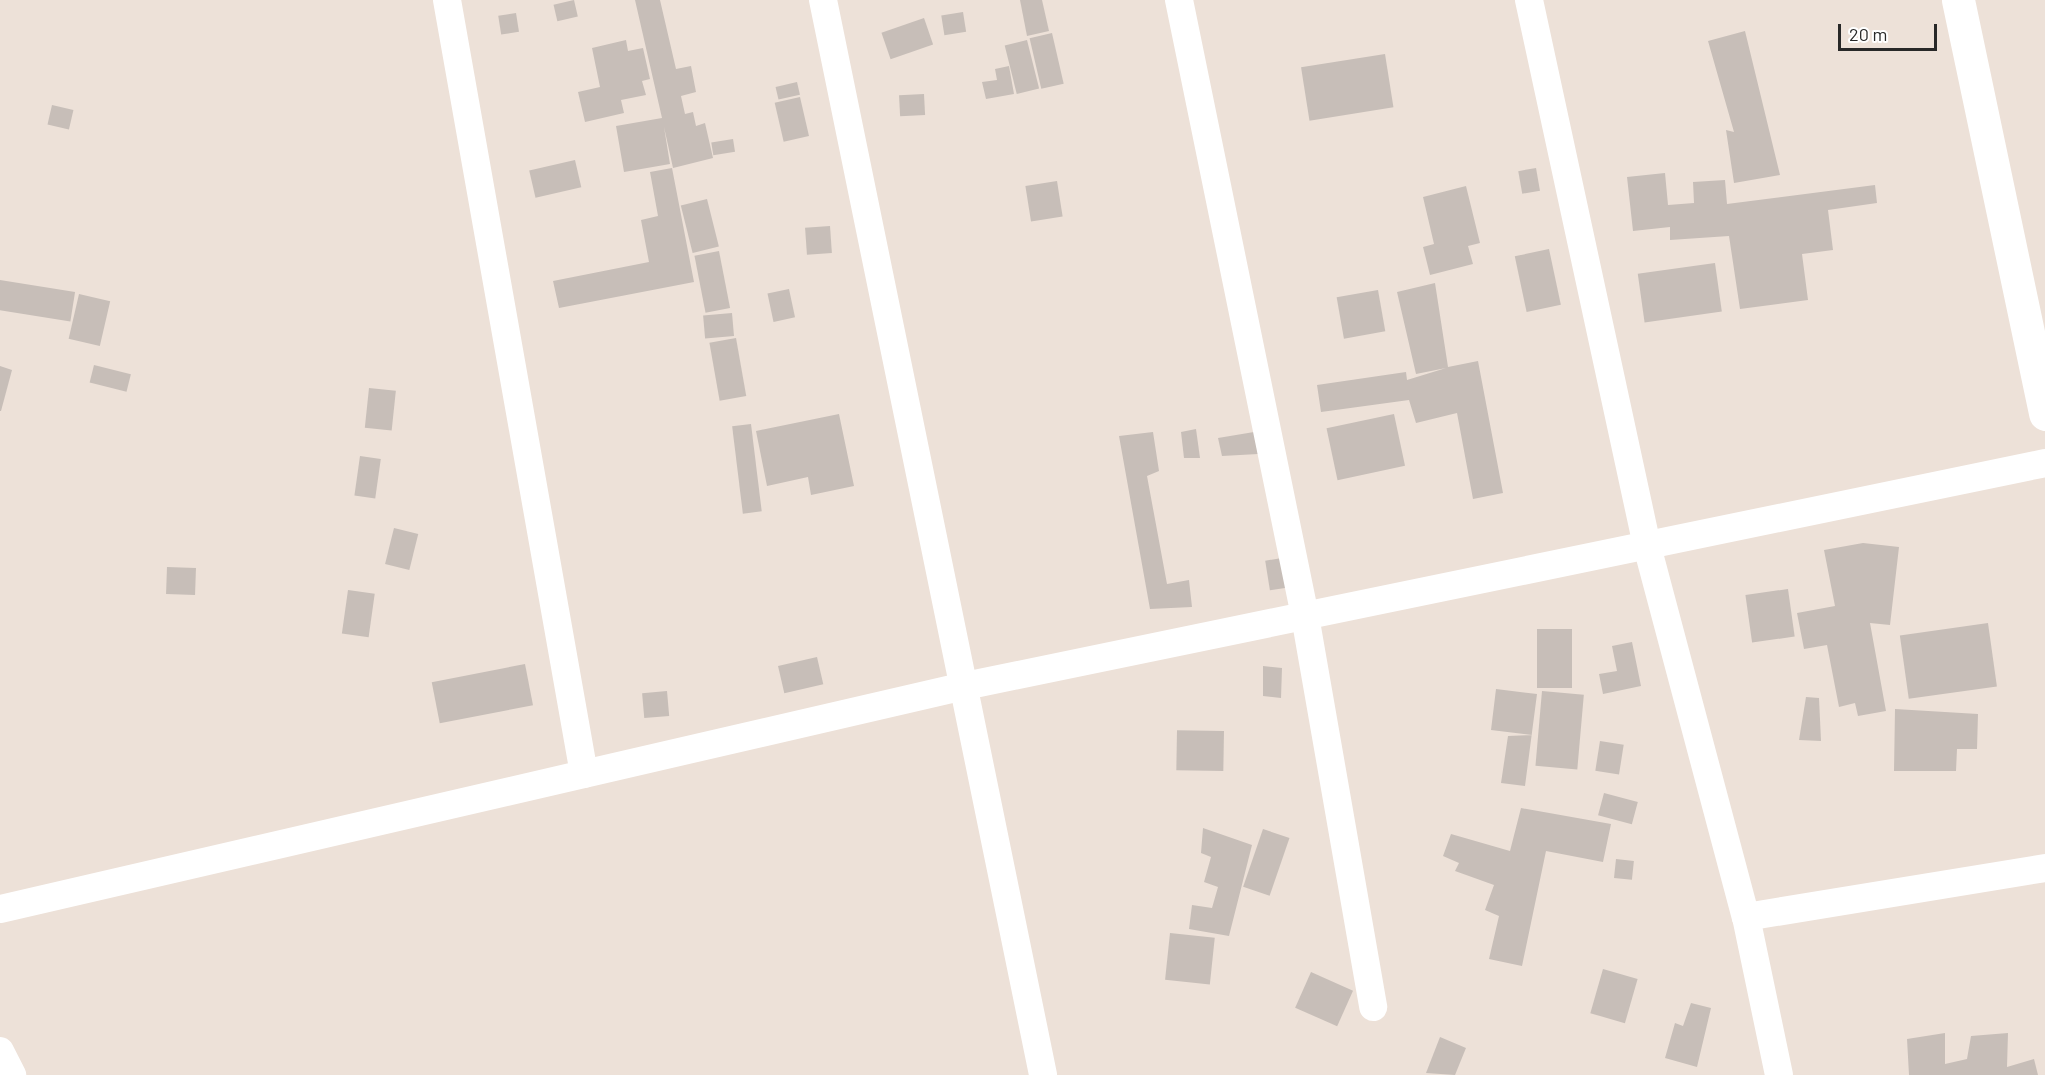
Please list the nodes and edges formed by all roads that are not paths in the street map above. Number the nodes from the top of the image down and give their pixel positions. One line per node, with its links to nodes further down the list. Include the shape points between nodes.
1 (447, 0): 11 (street)
2 (823, 0): 10 (street)
3 (1179, 0): 9 (street)
4 (1529, 0): 8 (street)
5 (1958, 0): 6 (street)
6 (2045, 414)
7 (2045, 463): 8 (street)
8 (1647, 546): 9 (street); 14 (street)
9 (1305, 616): 10 (street); 15 (street)
10 (960, 687): 11 (street); 18 (street)
11 (584, 774): 13 (street)
12 (2045, 868): 14 (street)
13 (0, 909)
14 (1746, 917): 19 (street)
15 (1373, 1007)
16 (0, 1051): 17 (street)
17 (12, 1075)
18 (1043, 1075)
19 (1779, 1075)

